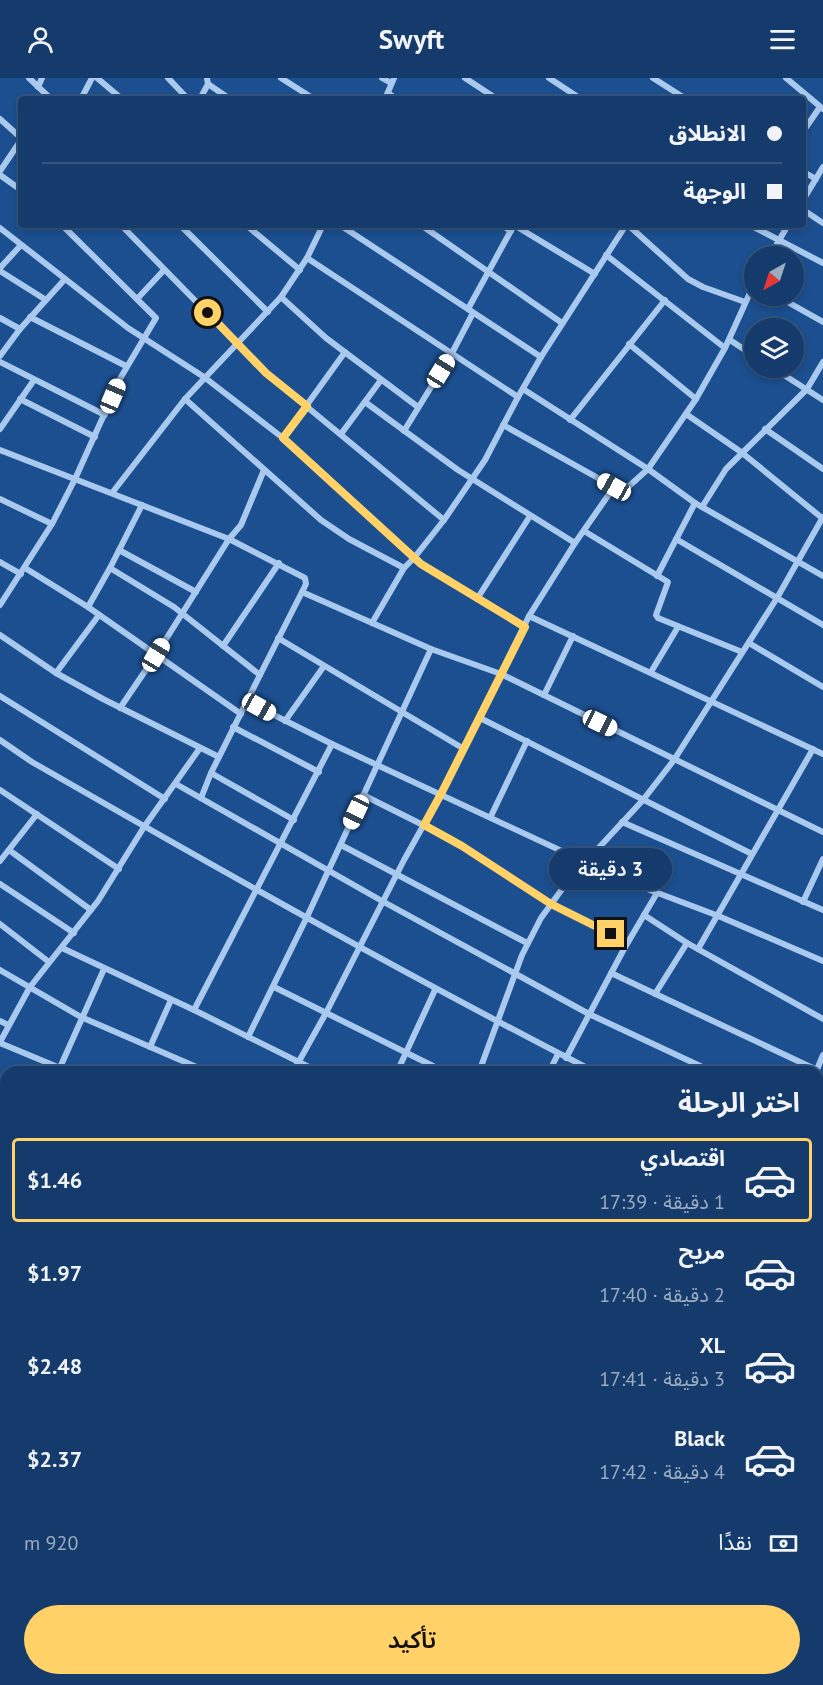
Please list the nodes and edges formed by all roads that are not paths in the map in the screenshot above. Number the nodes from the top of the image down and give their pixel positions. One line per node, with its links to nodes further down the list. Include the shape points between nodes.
1 (29, 78): 13 (street)
2 (42, 78): 13 (street)
3 (95, 78): 15 (street); 16 (street)
4 (168, 78): 17 (street)
5 (281, 78): 20 (street)
6 (382, 78): 12 (street)
7 (465, 78): 22 (street)
8 (549, 78): 23 (street)
9 (653, 78): 24 (street)
10 (786, 78): 25 (street)
11 (207, 81): 18 (street); 19 (street)
12 (393, 81): 21 (street)
13 (38, 87): 14 (street)
14 (48, 96)
15 (83, 96)
16 (118, 96)
17 (185, 96)
18 (201, 96)
19 (226, 96)
20 (309, 96)
21 (386, 96)
22 (492, 96)
23 (576, 96)
24 (681, 96)
25 (821, 108): 27 (street)
26 (0, 119): 28 (street)
27 (806, 128)
28 (18, 136)
29 (18, 144): 31 (street)
30 (823, 167): 33 (street)
31 (0, 173): 34 (street)
32 (806, 173): 33 (street)
33 (816, 179): 35 (street)
34 (18, 187)
35 (806, 195)
36 (806, 212): 37 (street)
37 (823, 223)
38 (0, 228): 53 (street)
39 (65, 228): 65 (street)
40 (124, 228): 59 (street)
41 (183, 228): 72 (street)
42 (250, 228): 60 (street)
43 (322, 228): 56 (street)
44 (345, 228): 71 (street)
45 (425, 228): 61 (street)
46 (512, 228): 61 (street)
47 (515, 228): 62 (street)
48 (625, 228): 55 (street)
49 (630, 228): 68 (street, via 688,279)
50 (756, 228): 52 (street)
51 (786, 228): 52 (street)
52 (779, 240): 54 (street); 57 (street)
53 (21, 245): 58 (street); 63 (street)
54 (776, 246)
55 (606, 255): 62 (street); 67 (street)
56 (308, 258): 60 (street); 85 (street)
57 (823, 263)
58 (0, 270): 66 (street)
59 (164, 270): 65 (street); 80 (street)
60 (300, 270): 64 (street)
61 (490, 272): 71 (street); 76 (street)
62 (595, 274): 76 (street)
63 (65, 279): 66 (street); 78 (street)
64 (281, 297): 72 (street); 84 (street)
65 (137, 299): 78 (street, via 156,318)
66 (45, 300): 73 (street)
67 (665, 300): 81 (street); 82 (street)
68 (744, 302)
69 (744, 305): 79 (street)
70 (795, 306): 75 (street)
71 (471, 311): 85 (street); 87 (street)
72 (268, 312): 80 (street)
73 (30, 317): 77 (street); 90 (street)
74 (0, 318): 77 (street)
75 (823, 322)
76 (562, 323): 87 (street)
77 (20, 329): 86 (street)
78 (144, 339): 90 (street); 91 (street)
79 (730, 340): 82 (street); 83 (street)
80 (238, 342): 91 (street); 103 (street, via 266,373)
81 (629, 344): 100 (street); 107 (street)
82 (725, 348): 100 (street)
83 (744, 349)
84 (345, 352): 94 (street); 103 (street)
85 (452, 353): 97 (street); 104 (street)
86 (0, 356)
87 (541, 357): 95 (street)
88 (0, 362): 93 (street)
89 (823, 362): 96 (street)
90 (126, 366): 106 (street)
91 (204, 377): 99 (street); 114 (street)
92 (789, 378): 96 (street)
93 (34, 380): 98 (street); 106 (street)
94 (381, 380): 102 (street); 104 (street)
95 (523, 388): 97 (street); 107 (street)
96 (807, 389): 101 (street); 110 (street)
97 (518, 397): 108 (street)
98 (20, 399): 109 (street); 113 (street)
99 (185, 399): 119 (street); 123 (street)
100 (696, 399): 105 (street)
101 (823, 400)
102 (365, 402): 111 (street); 112 (street)
103 (307, 406): 112 (street); 114 (street)
104 (418, 407): 111 (street)
105 (686, 414): 116 (street); 117 (street)
106 (105, 415): 113 (street)
107 (570, 420): 117 (street)
108 (503, 424): 121 (street); 122 (street)
109 (0, 429)
110 (765, 429): 116 (street); 118 (street)
111 (404, 431): 121 (street)
112 (341, 434): 130 (street)
113 (95, 437): 120 (street)
114 (283, 438): 137 (street)
115 (0, 450): 120 (street)
116 (741, 452): 127 (street); 129 (street)
117 (648, 469): 122 (street, via 627,488); 125 (street)
118 (823, 469)
119 (264, 470): 133 (street, via 241,525); 142 (street, via 334,530)
120 (75, 479): 123 (street); 131 (street)
121 (472, 480): 128 (street); 130 (street)
122 (614, 487): 132 (street)
123 (112, 494): 126 (street)
124 (0, 499): 131 (street)
125 (695, 503): 127 (street); 134 (street)
126 (142, 506): 133 (street); 136 (street)
127 (702, 507): 139 (street)
128 (530, 516): 135 (street); 148 (street)
129 (823, 517): 139 (street)
130 (444, 520): 137 (street)
131 (52, 524): 143 (street)
132 (584, 531): 135 (street); 144 (street)
133 (229, 539): 140 (street); 146 (street)
134 (676, 540): 144 (street); 149 (street)
135 (575, 543): 154 (street)
136 (119, 550): 141 (street); 146 (street)
137 (414, 558): 142 (street); 148 (street)
138 (0, 562): 143 (street)
139 (798, 562): 145 (street); 149 (street)
140 (279, 563): 147 (street, via 305,578); 163 (street)
141 (110, 568): 151 (street); 152 (street)
142 (404, 568): 155 (street)
143 (23, 571): 150 (street); 151 (street)
144 (657, 576): 158 (street, via 668,584 656,617)
145 (823, 576)
146 (196, 592): 152 (street)
147 (302, 592): 155 (street); 161 (street)
148 (477, 598): 157 (street)
149 (777, 598): 156 (street); 162 (street)
150 (0, 605)
151 (88, 607): 153 (street)
152 (182, 612): 163 (street); 166 (street)
153 (99, 615): 166 (street); 169 (street)
154 (529, 616): 157 (street); 160 (street)
155 (372, 623): 164 (street)
156 (823, 625)
157 (525, 627): 170 (street)
158 (678, 627): 165 (street); 168 (street)
159 (0, 635): 169 (street)
160 (573, 636): 168 (street); 173 (street)
161 (278, 638): 167 (street); 171 (street)
162 (749, 643): 165 (street); 172 (street)
163 (223, 646): 171 (street)
164 (431, 649): 170 (street); 178 (street)
165 (742, 652): 176 (street)
166 (156, 655): 177 (street); 179 (street)
167 (324, 666): 178 (street); 181 (street)
168 (651, 672): 176 (street)
169 (56, 673): 177 (street)
170 (501, 674): 173 (street); 180 (street)
171 (260, 675): 175 (street)
172 (823, 687)
173 (544, 695): 191 (street)
174 (0, 696): 200 (street)
175 (248, 702): 179 (street); 181 (street)
176 (711, 702): 188 (street); 191 (street)
177 (120, 708): 186 (street)
178 (402, 712): 187 (street); 192 (street)
179 (241, 714): 182 (street)
180 (480, 718): 184 (street); 187 (street)
181 (285, 721): 185 (street)
182 (233, 727): 190 (street); 193 (street)
183 (0, 740): 208 (street)
184 (527, 741): 201 (street); 204 (street)
185 (332, 744): 192 (street); 193 (street)
186 (200, 748): 190 (street); 195 (street)
187 (464, 749): 197 (street)
188 (813, 749): 189 (street); 202 (street)
189 (823, 754)
190 (219, 757): 194 (street)
191 (674, 760): 201 (street); 202 (street)
192 (377, 765): 197 (street); 198 (street)
193 (319, 772): 205 (street)
194 (212, 773): 199 (street); 205 (street)
195 (176, 784): 199 (street); 200 (street)
196 (0, 790): 203 (street)
197 (441, 794): 204 (street); 207 (street)
198 (363, 795): 207 (street); 211 (street)
199 (201, 798): 210 (street)
200 (165, 799): 208 (street)
201 (643, 800): 206 (street); 213 (street)
202 (778, 812): 209 (street); 213 (street)
203 (37, 814): 212 (street); 217 (street)
204 (491, 816): 216 (street)
205 (294, 820): 210 (street)
206 (622, 822): 216 (street); 220 (street)
207 (424, 825): 219 (street); 226 (street)
208 (144, 827): 217 (street); 222 (street)
209 (823, 832)
210 (282, 843): 218 (street); 222 (street)
211 (341, 844): 218 (street); 219 (street)
212 (9, 850): 215 (street); 227 (street)
213 (752, 854): 220 (street)
214 (823, 859): 225 (street)
215 (0, 861)
216 (585, 861): 223 (street); 226 (street)
217 (119, 869): 227 (street)
218 (329, 870): 224 (street); 231 (street)
219 (396, 874): 224 (street); 235 (street)
220 (740, 875): 225 (street); 230 (street)
221 (0, 884): 233 (street)
222 (257, 891): 231 (street); 251 (street)
223 (657, 893): 229 (street); 230 (street)
224 (382, 901): 238 (street); 244 (street)
225 (803, 902): 228 (street)
226 (551, 904): 234 (street); 235 (street)
227 (91, 910): 233 (street)
228 (823, 910)
229 (644, 915): 234 (street); 236 (street)
230 (716, 915): 239 (street); 240 (street)
231 (306, 919): 238 (street); 247 (street)
232 (0, 924): 241 (street)
233 (74, 933): 237 (street)
234 (628, 942): 245 (street)
235 (528, 943): 244 (street)
236 (687, 943): 239 (street); 249 (street)
237 (62, 948): 241 (street); 242 (street)
238 (359, 948): 248 (street); 252 (street)
239 (698, 949): 255 (street)
240 (823, 961)
241 (49, 962): 246 (street)
242 (104, 969): 250 (street); 254 (street)
243 (0, 970): 246 (street)
244 (514, 973): 253 (street); 257 (street)
245 (611, 973): 249 (street); 253 (street)
246 (30, 987): 254 (street); 258 (street)
247 (274, 987): 252 (street); 259 (street)
248 (435, 990): 257 (street); 262 (street)
249 (655, 994): 277 (street)
250 (171, 1000): 251 (street); 261 (street)
251 (194, 1010): 259 (street)
252 (326, 1013): 262 (street); 265 (street)
253 (589, 1014): 264 (street); 276 (street)
254 (81, 1017): 261 (street); 267 (street)
255 (823, 1019)
256 (0, 1021): 258 (street)
257 (497, 1022): 263 (street); 273 (street)
258 (8, 1025): 260 (street)
259 (248, 1037): 265 (street)
260 (0, 1043): 266 (street)
261 (150, 1047): 268 (street)
262 (406, 1053): 271 (street); 272 (street)
263 (558, 1054): 264 (street); 274 (street)
264 (566, 1058): 275 (street)
265 (298, 1062): 269 (street); 270 (street)
266 (50, 1066)
267 (61, 1066)
268 (194, 1066)
269 (296, 1066)
270 (306, 1066)
271 (401, 1066)
272 (433, 1066)
273 (481, 1066)
274 (552, 1066)
275 (583, 1066)
276 (700, 1066)
277 (806, 1066)

